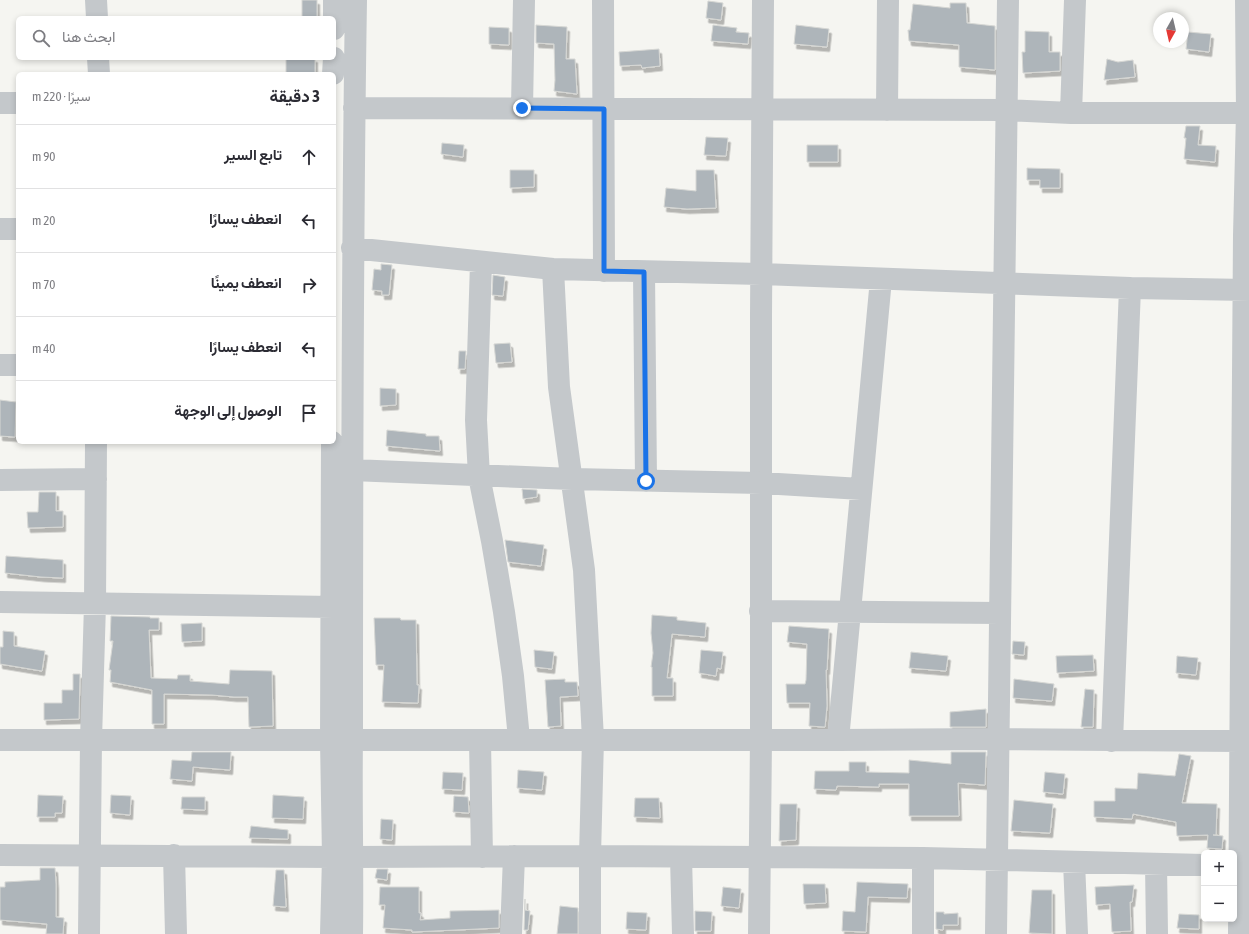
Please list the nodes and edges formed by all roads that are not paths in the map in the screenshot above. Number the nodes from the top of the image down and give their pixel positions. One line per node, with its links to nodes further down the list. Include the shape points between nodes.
1 (96, 0): 11 (street)
2 (334, 0): 12 (street)
3 (356, 0): 19 (street)
4 (524, 0): 20 (street)
5 (603, 0): 21 (street)
6 (763, 0): 22 (street)
7 (888, 0): 23 (street)
8 (1008, 0): 24 (street)
9 (1074, 0): 25 (street)
10 (1246, 0): 26 (street)
11 (97, 16)
12 (334, 16)
13 (98, 60): 15 (street)
14 (334, 60): 16 (street)
15 (99, 72)
16 (333, 72)
17 (0, 103): 18 (street)
18 (16, 103)
19 (354, 108): 20 (street); 29 (street)
20 (522, 108): 21 (street)
21 (604, 109): 22 (street); 32 (street)
22 (762, 109): 23 (street); 34 (street)
23 (887, 110): 24 (street)
24 (1006, 110): 25 (street); 36 (street)
25 (1071, 113): 26 (street)
26 (1248, 113): 38 (street)
27 (0, 229): 28 (street)
28 (16, 229)
29 (352, 248): 30 (street); 43 (street)
30 (481, 263): 31 (street); 44 (street, via 476,420)
31 (553, 269): 32 (street); 46 (street, via 559,387)
32 (604, 271): 33 (street)
33 (644, 272): 34 (street); 48 (street)
34 (761, 274): 35 (street); 49 (street)
35 (881, 279): 36 (street); 50 (street)
36 (1004, 283): 37 (street); 56 (street)
37 (1130, 288): 38 (street); 66 (street)
38 (1246, 290): 67 (street)
39 (16, 364): 40 (street)
40 (0, 365)
41 (96, 444): 45 (street)
42 (332, 444): 53 (street)
43 (352, 470): 44 (street); 63 (street)
44 (479, 476): 46 (street); 57 (street, via 504,612)
45 (96, 479): 47 (street); 52 (street)
46 (572, 479): 48 (street); 58 (street, via 584,570)
47 (0, 480)
48 (646, 481): 49 (street)
49 (761, 483): 50 (street); 54 (street)
50 (861, 489): 55 (street)
51 (0, 602): 52 (street)
52 (95, 604): 53 (street); 62 (street)
53 (332, 607): 63 (street)
54 (760, 611): 55 (street); 59 (street)
55 (850, 611): 56 (street); 65 (street)
56 (1000, 613): 60 (street)
57 (519, 739): 58 (street); 64 (street)
58 (593, 739): 59 (street); 72 (street)
59 (760, 739): 65 (street); 76 (street)
60 (998, 739): 65 (street); 66 (street); 78 (street)
61 (0, 740): 62 (street)
62 (90, 740): 63 (street); 69 (street)
63 (341, 740): 64 (street); 73 (street)
64 (480, 740): 74 (street)
65 (838, 740)
66 (1112, 741): 67 (street)
67 (1243, 751): 82 (street)
68 (0, 854): 69 (street)
69 (91, 854): 70 (street); 83 (street)
70 (174, 855): 73 (street); 84 (street)
71 (514, 856): 72 (street); 74 (street); 87 (street)
72 (590, 856): 75 (street); 88 (street)
73 (343, 857): 74 (street); 85 (street); 86 (street)
74 (482, 857)
75 (681, 857): 76 (street); 89 (street)
76 (760, 858): 77 (street); 90 (street)
77 (923, 858): 78 (street); 91 (street)
78 (998, 860): 79 (street); 92 (street)
79 (1074, 862): 80 (street); 93 (street)
80 (1156, 864): 81 (street); 94 (street)
81 (1201, 865)
82 (1241, 866): 95 (street)
83 (89, 934)
84 (176, 934)
85 (331, 934)
86 (352, 934)
87 (511, 934)
88 (590, 934)
89 (683, 934)
90 (759, 934)
91 (922, 934)
92 (996, 934)
93 (1077, 934)
94 (1157, 934)
95 (1239, 934)

